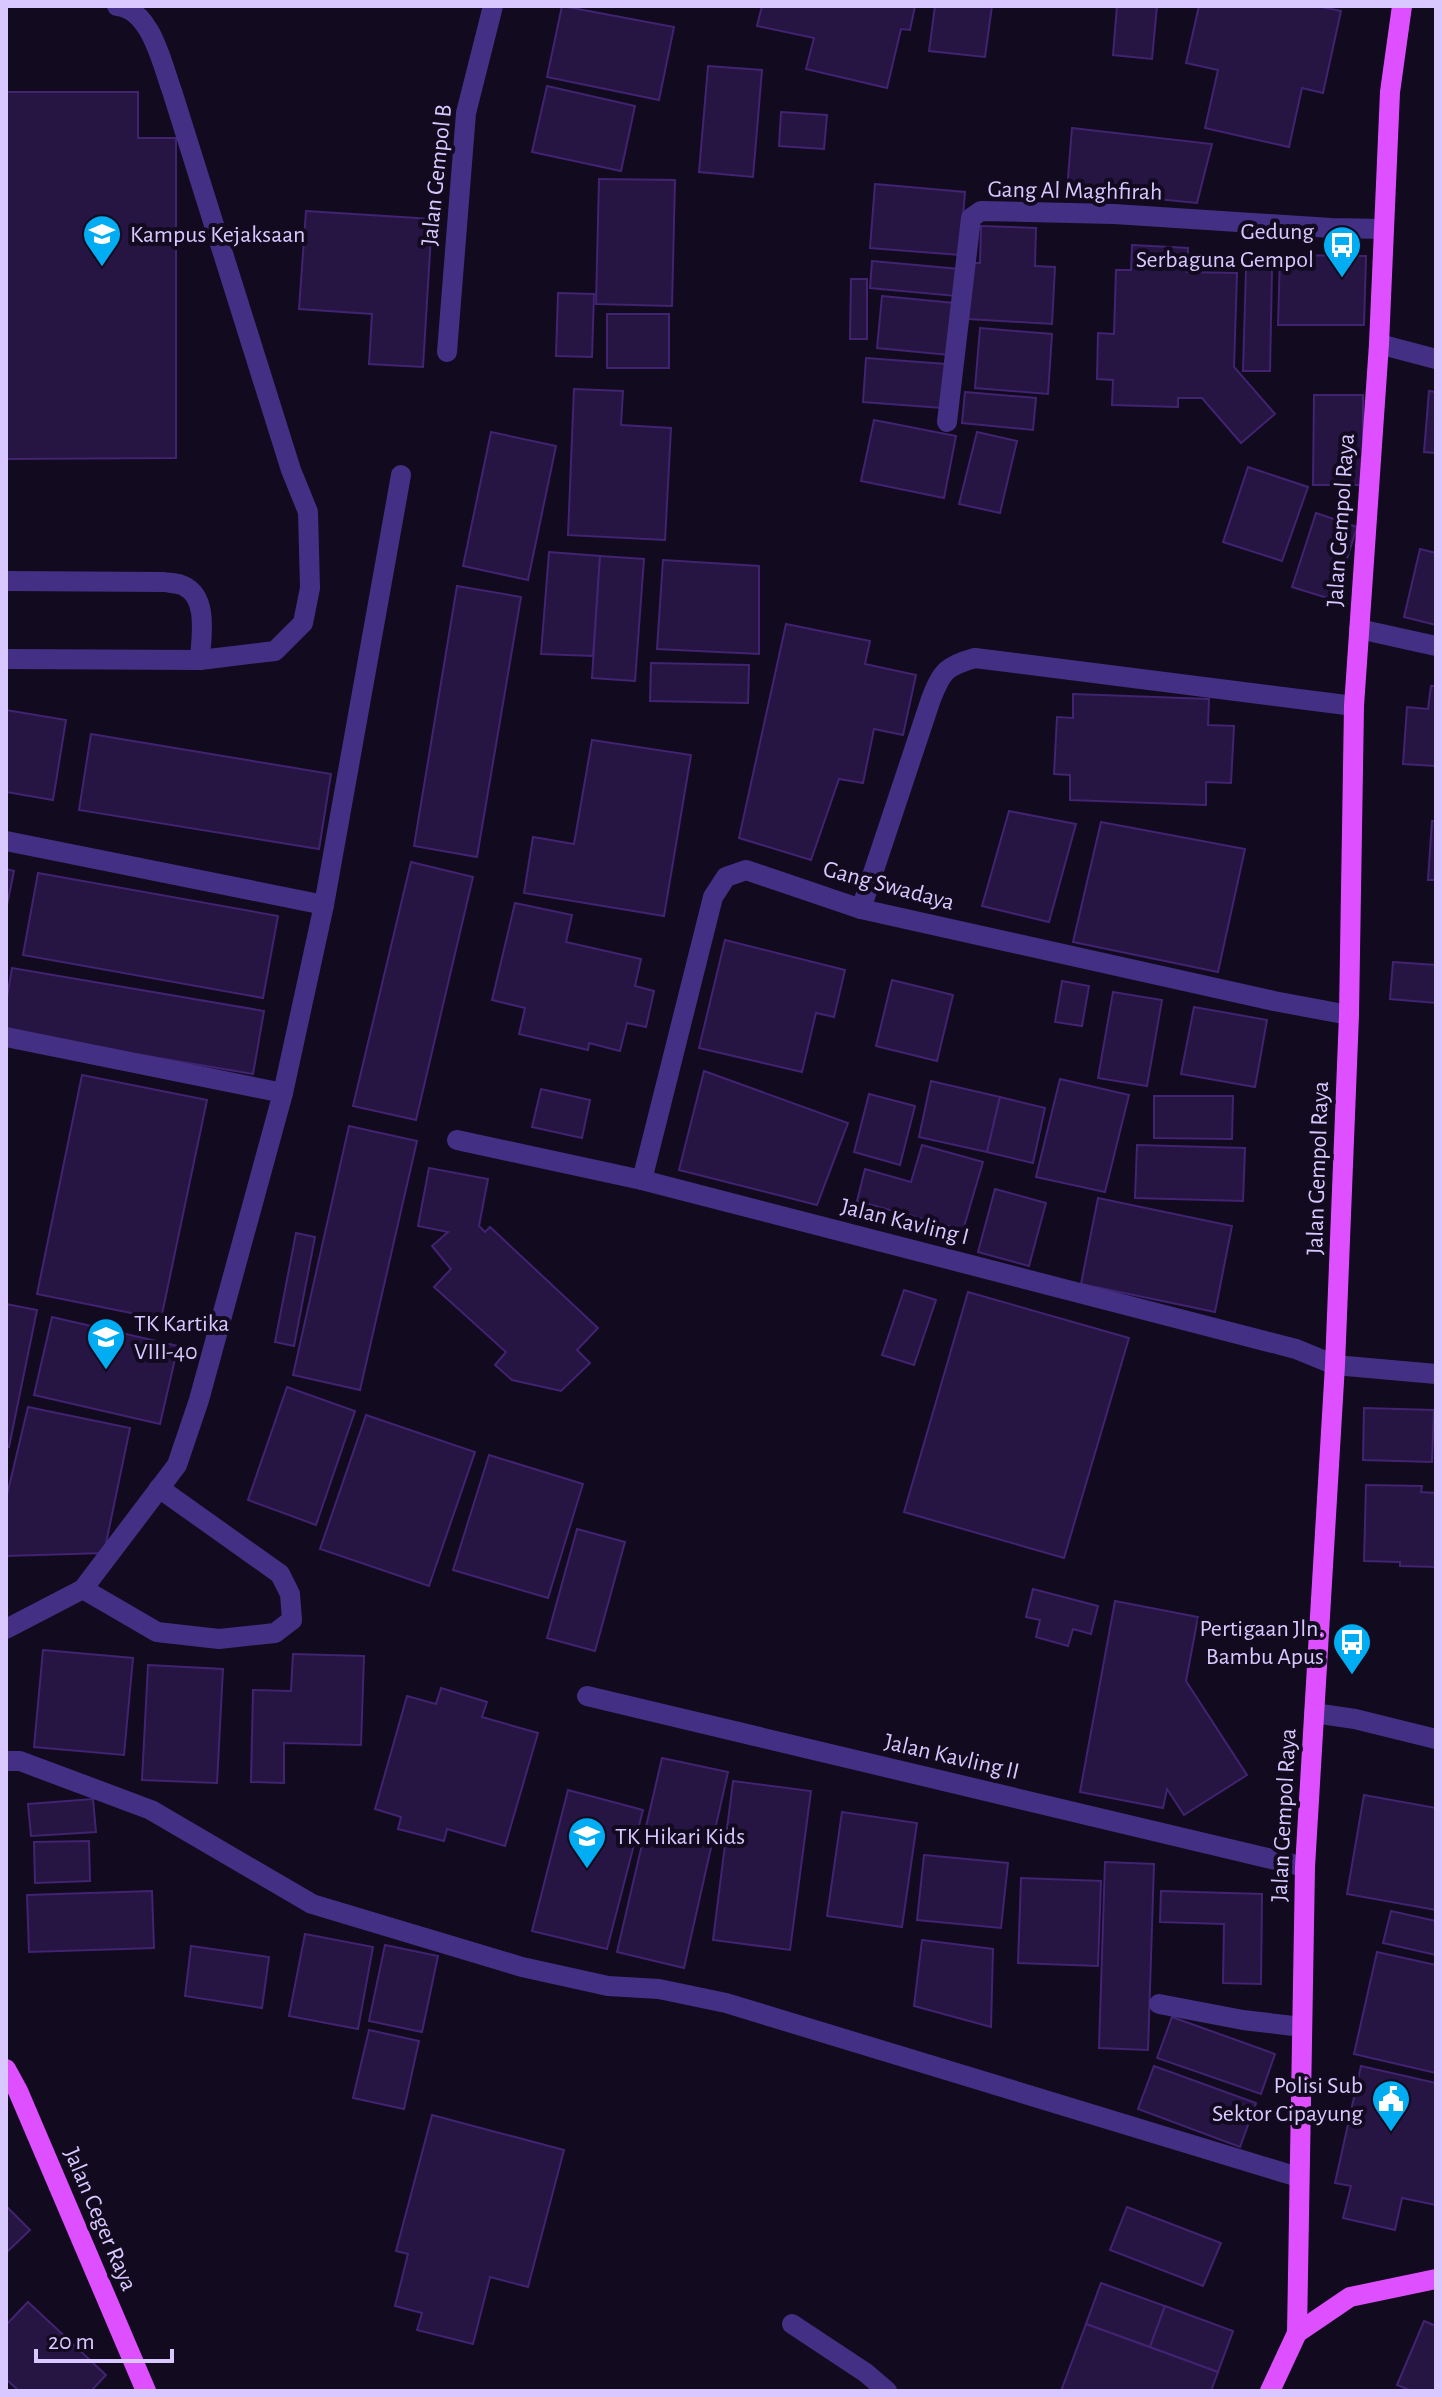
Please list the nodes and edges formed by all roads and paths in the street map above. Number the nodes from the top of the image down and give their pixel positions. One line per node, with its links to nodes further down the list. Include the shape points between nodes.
1 (117, 6): 14 (street, via 126,7 151,30 308,512 310,588 303,623 275,651)
2 (493, 6): 6 (street, Jalan Gempol B, via 466,113)
3 (1402, 6): 4 (main road, Jalan Gempol Raya, via 1390,92)
4 (1384, 229): 5 (main road, Jalan Gempol Raya); 8 (street, Gang Al Maghfirah, via 1114,214 975,213)
5 (1379, 344): 7 (street); 11 (main road, Jalan Gempol Raya)
6 (447, 352)
7 (1436, 359)
8 (947, 422)
9 (401, 475): 17 (street)
10 (6, 581): 14 (street, via 183,585 197,596)
11 (1359, 629): 12 (street); 15 (main road, Jalan Gempol Raya)
12 (1436, 646)
13 (6, 659): 14 (street)
14 (200, 660)
15 (1354, 706): 18 (street, via 975,658 953,664 931,699); 19 (main road, Jalan Gempol Raya)
16 (6, 841): 17 (street)
17 (324, 905): 21 (street)
18 (861, 909): 19 (street, Gang Swadaya); 23 (street, Gang Swadaya, via 746,870 726,877 713,897)
19 (1349, 1015): 24 (main road, Jalan Gempol Raya)
20 (6, 1037): 21 (street)
21 (283, 1093): 26 (street, via 199,1400 177,1465)
22 (457, 1140): 23 (street, Jalan Kavling I)
23 (642, 1180): 24 (street, Jalan Kavling I, via 1296,1349)
24 (1335, 1365): 25 (street, Jalan Kavling I); 30 (main road, Jalan Gempol Raya)
25 (1436, 1374)
26 (159, 1488): 27 (street); 27 (street, via 280,1574 290,1594 292,1620 275,1633 219,1639 157,1632)
27 (83, 1589): 28 (street)
28 (6, 1629)
29 (587, 1696): 33 (street, Jalan Kavling II)
30 (1314, 1713): 31 (street); 33 (main road, Jalan Gempol Raya)
31 (1436, 1739)
32 (6, 1761): 38 (street, via 20,1761 151,1810 312,1904 522,1967 726,2003)
33 (1305, 1867): 35 (main road, Jalan Gempol Raya)
34 (1159, 2004): 35 (street)
35 (1302, 2027): 38 (main road, Jalan Gempol Raya)
36 (6, 2069): 37 (main road, Jalan Ceger Raya)
37 (12, 2096): 42 (main road, Jalan Ceger Raya)
38 (1298, 2177): 41 (main road, Jalan Gempol Raya)
39 (1436, 2279): 41 (main road, via 1350,2297)
40 (792, 2324): 43 (street)
41 (1297, 2333): 44 (main road)
42 (146, 2391)
43 (887, 2391)
44 (1270, 2391)

